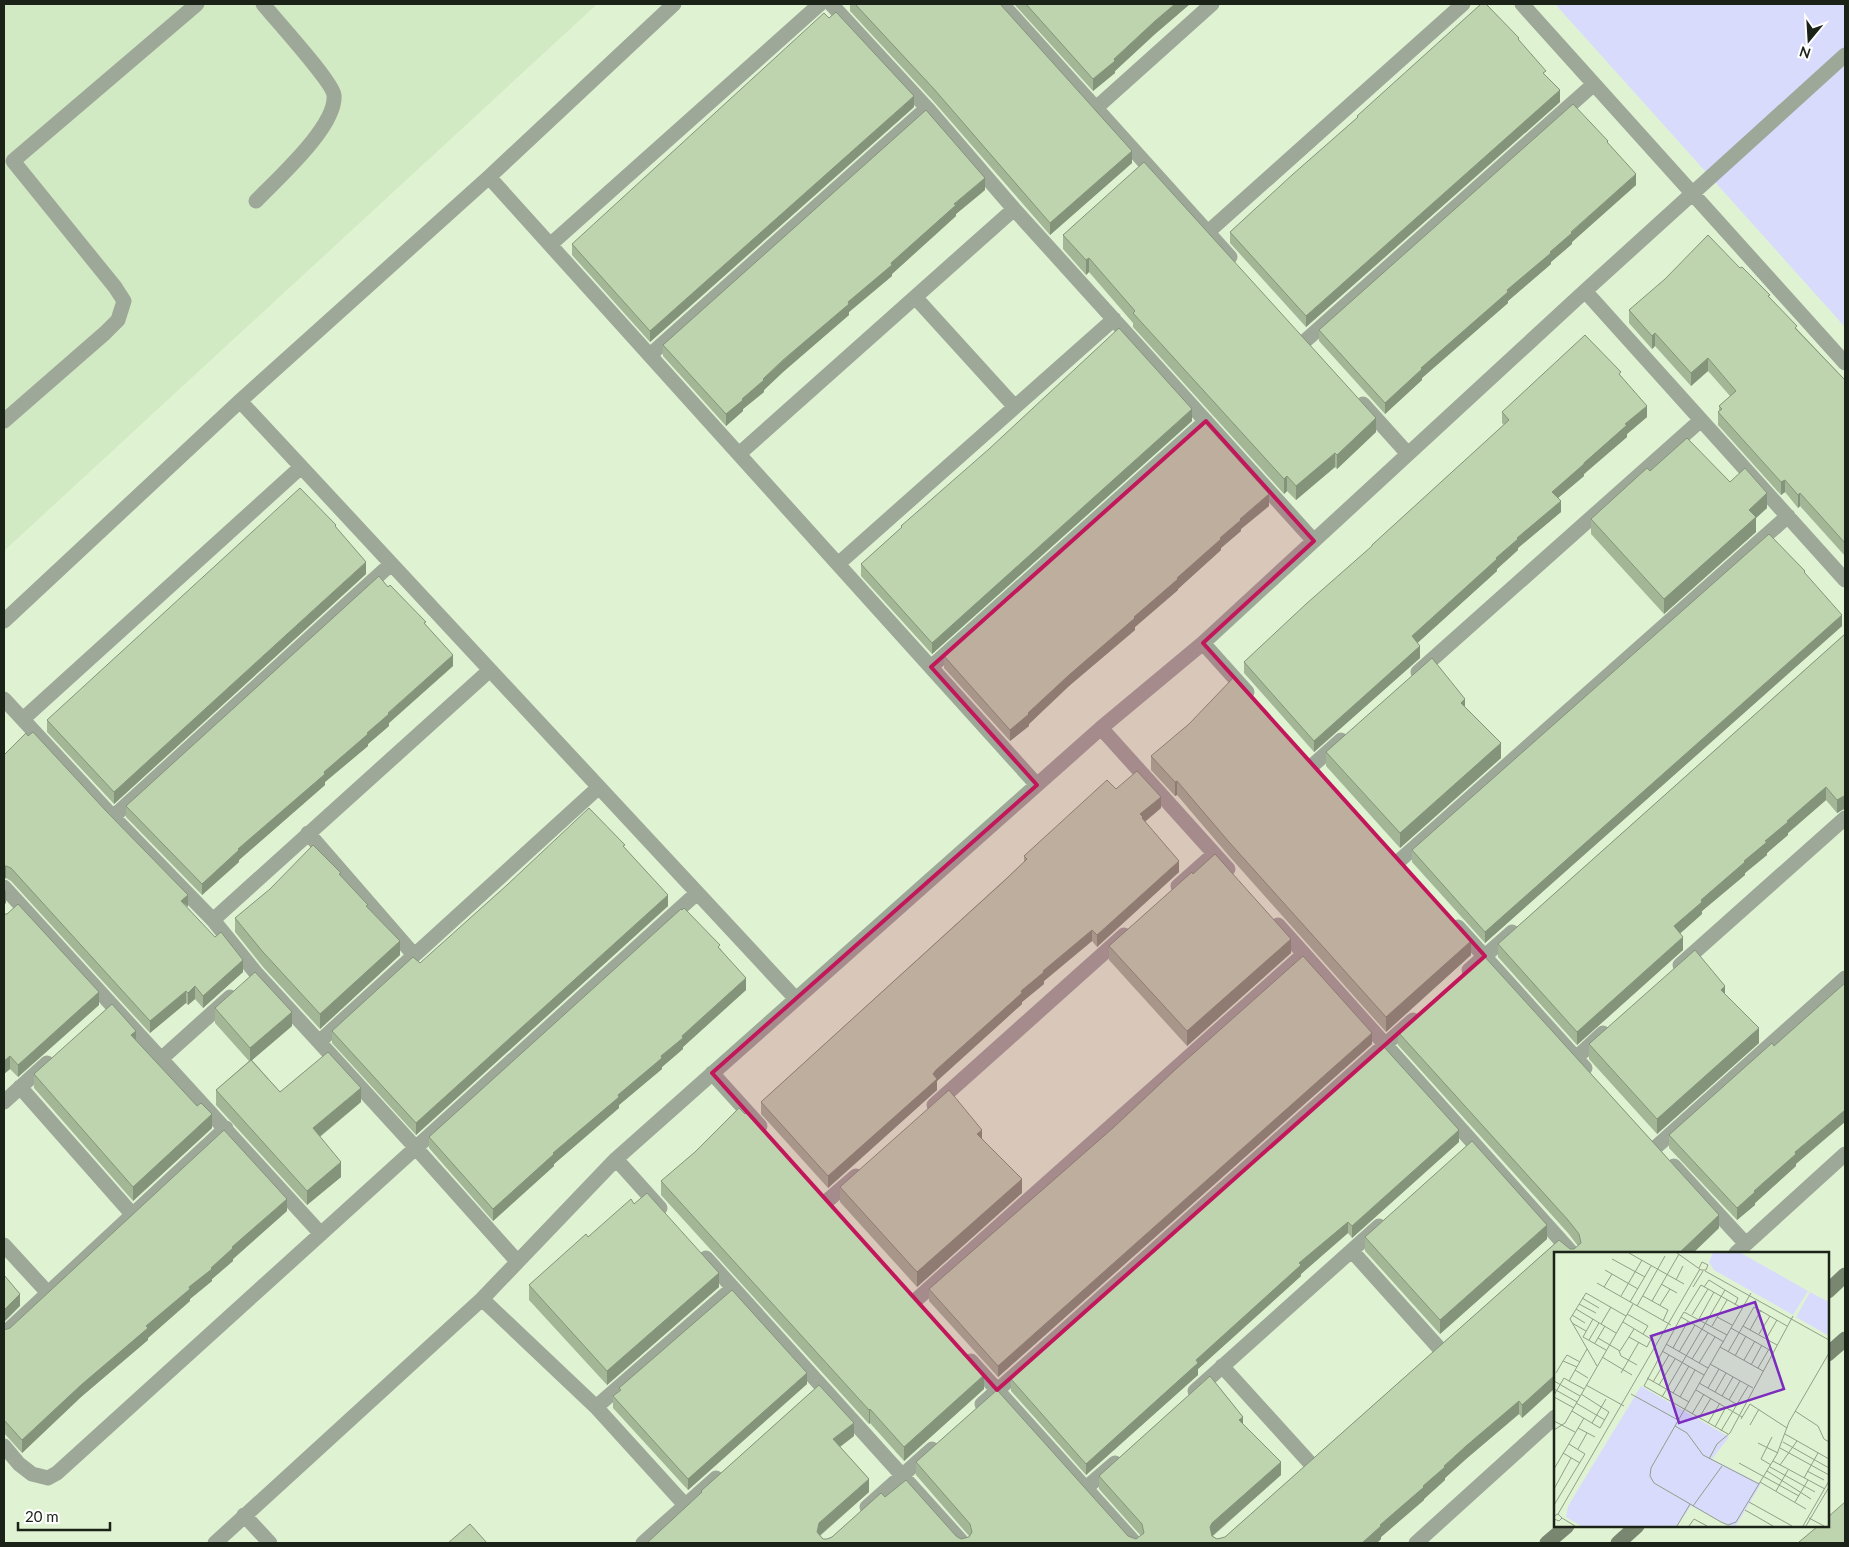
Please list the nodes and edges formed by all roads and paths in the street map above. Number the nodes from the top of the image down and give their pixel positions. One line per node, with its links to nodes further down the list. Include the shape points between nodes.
1 (197, 4): 14 (street)
2 (263, 4): 17 (street, via 324,77 334,94 332,111 321,132)
3 (674, 4): 15 (street)
4 (820, 4): 20 (street)
5 (831, 4): 12 (street)
6 (1212, 4): 13 (street)
7 (1463, 4): 19 (street)
8 (1522, 4): 11 (street)
9 (1011, 7): 13 (street)
10 (1844, 59): 16 (street)
11 (1594, 84): 16 (street); 26 (street, via 1302,337)
12 (927, 108): 18 (street); 25 (street)
13 (1096, 108): 19 (street, via 1142,167)
14 (8, 165): 32 (street, via 124,301 118,320 106,333)
15 (490, 176): 20 (street); 29 (street)
16 (1693, 193): 22 (street); 27 (street)
17 (256, 201)
18 (1014, 209): 23 (street); 24 (street, via 1054,245)
19 (1208, 232): 21 (street)
20 (551, 244): 25 (street)
21 (1240, 268)
22 (1585, 291): 31 (street); 35 (street)
23 (915, 298): 30 (street); 34 (street)
24 (1114, 319): 30 (street); 33 (street)
25 (650, 355): 34 (street)
26 (1318, 355)
27 (1845, 363)
28 (1350, 390): 35 (street)
29 (240, 401): 36 (street); 42 (street)
30 (1015, 407): 40 (street)
31 (1701, 420): 37 (street); 46 (street)
32 (4, 421)
33 (1206, 421): 38 (street); 44 (street)
34 (739, 454): 40 (street)
35 (1408, 454): 38 (street)
36 (301, 467): 39 (street); 49 (street)
37 (1788, 516): 41 (street); 58 (street, via 1403,865)
38 (1314, 541): 43 (street)
39 (392, 564): 45 (street); 55 (street)
40 (838, 564): 44 (street)
41 (1845, 580)
42 (4, 622)
43 (1203, 643): 48 (street); 50 (street)
44 (931, 667): 53 (street)
45 (490, 670): 54 (street); 57 (street)
46 (1410, 679)
47 (4, 699): 49 (street)
48 (1255, 701)
49 (23, 719): 55 (street)
50 (1101, 728): 53 (street); 59 (street)
51 (1350, 732): 52 (street, via 1316,769)
52 (1300, 751)
53 (1037, 785): 76 (street)
54 (599, 787): 62 (street); 70 (street)
55 (113, 817): 66 (street)
56 (1845, 818): 72 (street)
57 (308, 834): 66 (street); 70 (street)
58 (1386, 847)
59 (1214, 854): 60 (street); 63 (street)
60 (1240, 882)
61 (4, 887): 77 (street, via 15,907)
62 (697, 893): 76 (street); 94 (street)
63 (1170, 893)
64 (1265, 911): 69 (street)
65 (1445, 912): 71 (street)
66 (213, 920): 74 (street)
67 (1521, 924): 71 (street)
68 (1134, 926): 90 (street)
69 (1304, 954): 82 (street); 118 (street)
70 (414, 955): 81 (street)
71 (1485, 956): 75 (street); 84 (street)
72 (1670, 973)
73 (1845, 978): 107 (street, via 1652,1143)
74 (249, 980): 81 (street); 85 (street)
75 (1456, 982)
76 (796, 999): 86 (street)
77 (112, 1006): 79 (street); 85 (street)
78 (1421, 1013): 82 (street)
79 (98, 1018)
80 (1612, 1025): 84 (street)
81 (319, 1042): 94 (street)
82 (1386, 1045): 93 (street); 126 (street)
83 (56, 1056): 88 (street)
84 (1576, 1058): 87 (street)
85 (161, 1060): 91 (street)
86 (712, 1074): 92 (street); 97 (street)
87 (1596, 1080)
88 (20, 1088): 89 (street); 100 (street)
89 (4, 1102)
90 (922, 1116)
91 (226, 1128): 100 (street); 103 (street)
92 (770, 1138)
93 (1474, 1142): 96 (street); 104 (street)
94 (416, 1148): 103 (street); 111 (street)
95 (1845, 1154): 107 (street)
96 (1459, 1155)
97 (616, 1159): 101 (street); 111 (street)
98 (864, 1169): 99 (street, via 830,1205)
99 (814, 1187)
100 (132, 1214): 116 (street)
101 (668, 1216)
102 (1387, 1219): 108 (street)
103 (321, 1234): 132 (street, via 57,1473 48,1478 32,1474)
104 (1560, 1239): 109 (street); 110 (street)
105 (4, 1245): 116 (street)
106 (694, 1245): 114 (street)
107 (1741, 1249)
108 (1352, 1251): 121 (street, via 1435,1351); 125 (street)
109 (1546, 1252)
110 (1571, 1252)
111 (517, 1261): 117 (street)
112 (1845, 1275): 115 (main road)
113 (903, 1286): 118 (street)
114 (732, 1288): 128 (street); 138 (street, via 816,1388)
115 (1829, 1290)
116 (48, 1293): 120 (street)
117 (482, 1299): 128 (street); 141 (street)
118 (916, 1300): 119 (street)
119 (928, 1314)
120 (4, 1334)
121 (1453, 1335)
122 (1845, 1339): 124 (main road)
123 (960, 1349): 126 (street)
124 (1829, 1353)
125 (1222, 1366): 127 (street); 135 (street)
126 (998, 1390): 129 (street); 139 (street)
127 (1186, 1398)
128 (596, 1407): 140 (street)
129 (968, 1417)
130 (1554, 1418): 150 (street)
131 (946, 1436): 138 (street)
132 (4, 1446)
133 (1129, 1450): 139 (street)
134 (1324, 1450): 135 (street)
135 (1310, 1463): 137 (street)
136 (728, 1467): 140 (street)
137 (1296, 1475)
138 (902, 1476): 142 (street); 148 (street)
139 (1086, 1488): 149 (street)
140 (685, 1505): 147 (street)
141 (244, 1515): 145 (street); 146 (street)
142 (854, 1519)
143 (1566, 1527): 151 (main road)
144 (1636, 1527): 152 (main road)
145 (215, 1543)
146 (270, 1543)
147 (643, 1543)
148 (963, 1543)
149 (1135, 1543)
150 (1416, 1543)
151 (1547, 1543)
152 (1618, 1543)

